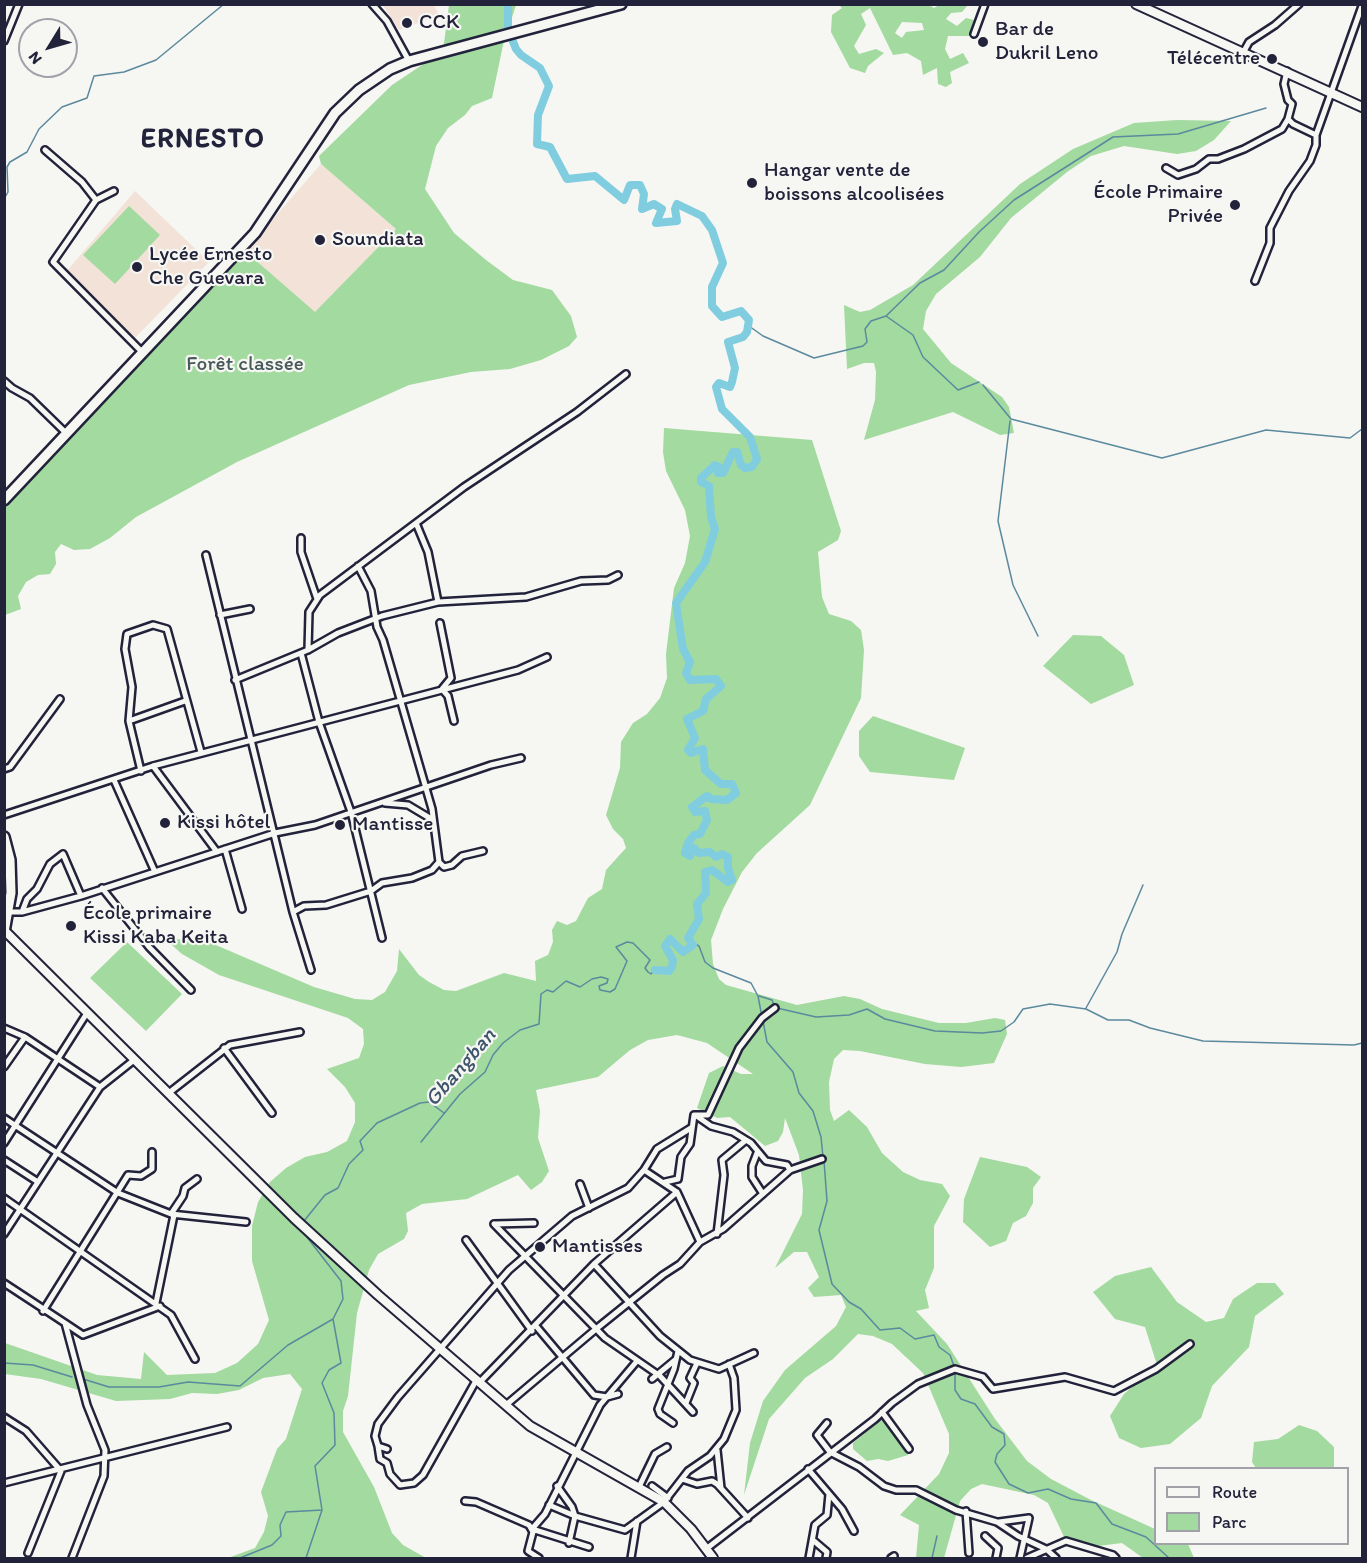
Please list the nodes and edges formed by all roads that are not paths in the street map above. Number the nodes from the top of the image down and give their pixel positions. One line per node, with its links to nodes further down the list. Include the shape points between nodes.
1 (19, 4): 9 (street)
2 (372, 4): 11 (street, via 387,21)
3 (621, 4): 11 (highway)
4 (985, 4): 8 (street)
5 (1136, 4): 10 (street)
6 (1299, 4): 10 (street, via 1249,42)
7 (1362, 6): 13 (street)
8 (974, 34)
9 (4, 41)
10 (1243, 53): 12 (street)
11 (409, 61): 22 (highway, via 374,79 335,113 255,233)
12 (1287, 71): 13 (street); 15 (street, via 1284,84 1292,104)
13 (1332, 93): 14 (street); 16 (street)
14 (1362, 106)
15 (1288, 119): 16 (street); 18 (street, via 1282,129 1260,141 1209,159 1196,169 1178,175)
16 (1316, 135): 21 (street, via 1310,161 1270,228 1270,243)
17 (45, 150): 20 (street, via 82,182)
18 (1166, 168)
19 (114, 191): 20 (street)
20 (96, 200): 22 (street, via 53,262)
21 (1255, 281)
22 (143, 354): 25 (highway)
23 (626, 374): 27 (street)
24 (4, 381): 25 (street, via 30,398)
25 (67, 434): 26 (highway)
26 (4, 500)
27 (416, 523): 30 (street); 33 (street, via 428,552)
28 (301, 538): 32 (street, via 301,552)
29 (206, 555): 35 (street)
30 (358, 566): 32 (street); 36 (street, via 371,591)
31 (618, 575): 33 (street, via 526,597)
32 (317, 599): 38 (street, via 309,612)
33 (438, 602): 36 (street)
34 (250, 609): 35 (street)
35 (220, 615): 41 (street)
36 (375, 618): 38 (street); 45 (street)
37 (440, 623): 42 (street, via 452,678)
38 (309, 650): 39 (street)
39 (301, 653): 41 (street); 48 (street)
40 (547, 657): 42 (street, via 518,670)
41 (236, 680): 49 (street)
42 (442, 689): 45 (street); 47 (street, via 448,696)
43 (60, 699): 53 (street, via 10,767)
44 (185, 701): 46 (street); 46 (street, via 166,629 144,628 128,634 126,642 132,687); 50 (street)
45 (399, 702): 48 (street); 56 (street)
46 (129, 721): 54 (street)
47 (454, 721)
48 (319, 722): 49 (street); 58 (street)
49 (249, 738): 50 (street); 61 (street)
50 (201, 752): 52 (street)
51 (521, 758): 56 (street)
52 (153, 766): 54 (street); 65 (street)
53 (4, 769)
54 (141, 771): 55 (street)
55 (114, 780): 59 (street); 67 (street)
56 (425, 789): 57 (street); 60 (street)
57 (383, 802): 58 (street); 60 (street, via 408,806)
58 (351, 812): 61 (street); 69 (street)
59 (4, 815)
60 (433, 820): 66 (street)
61 (275, 833): 63 (street); 74 (street)
62 (4, 837): 72 (highway, via 11,873)
63 (225, 849): 65 (street); 71 (street)
64 (483, 851): 66 (street, via 462,856 444,867)
65 (217, 852): 67 (street)
66 (439, 862): 69 (street, via 432,870 382,883)
67 (155, 872): 68 (street)
68 (102, 888): 70 (street); 78 (street, via 148,946)
69 (371, 891): 74 (street); 76 (street)
70 (81, 896): 73 (street); 73 (street, via 63,854 50,864)
71 (243, 909)
72 (10, 912): 73 (street); 75 (highway)
73 (22, 912)
74 (293, 912): 77 (street)
75 (5, 931): 80 (street)
76 (382, 938)
77 (311, 970)
78 (191, 990)
79 (775, 1008): 91 (street, via 762,1018 740,1048 708,1116)
80 (87, 1013): 85 (street); 86 (street)
81 (4, 1028): 83 (street)
82 (300, 1032): 84 (street)
83 (25, 1037): 85 (street); 87 (street)
84 (224, 1048): 89 (street); 90 (street)
85 (58, 1059): 88 (street); 93 (street)
86 (134, 1059): 88 (street); 89 (street)
87 (4, 1067)
88 (100, 1087): 97 (street)
89 (170, 1092): 134 (street, via 294,1218)
90 (272, 1113)
91 (694, 1115): 94 (street); 95 (street)
92 (4, 1118): 93 (street)
93 (16, 1125): 96 (street); 97 (street)
94 (691, 1128): 102 (street, via 657,1149); 106 (street, via 678,1179)
95 (746, 1140): 99 (street); 118 (street, via 722,1160 724,1175)
96 (4, 1143)
97 (57, 1152): 105 (street); 109 (street)
98 (152, 1152): 109 (street, via 152,1168 141,1176 128,1175)
99 (757, 1153): 103 (street, via 766,1161 787,1165); 110 (street, via 752,1177)
100 (4, 1160): 105 (street)
101 (822, 1160): 103 (street)
102 (644, 1170): 106 (street); 113 (street, via 628,1188)
103 (790, 1170): 110 (street)
104 (197, 1179): 114 (street, via 185,1188)
105 (38, 1182): 112 (street)
106 (665, 1182): 108 (street)
107 (580, 1184): 113 (street)
108 (677, 1192): 120 (street); 123 (street)
109 (118, 1193): 114 (street); 121 (street)
110 (763, 1194): 118 (street)
111 (4, 1198): 112 (street)
112 (21, 1208): 117 (street); 121 (street)
113 (589, 1208): 122 (street, via 572,1216)
114 (173, 1214): 115 (street); 128 (street)
115 (246, 1222)
116 (534, 1223): 122 (street, via 494,1224)
117 (4, 1234)
118 (717, 1234): 120 (street)
119 (466, 1240): 125 (street)
120 (700, 1242): 127 (street, via 680,1264)
121 (82, 1250): 128 (street); 129 (street)
122 (525, 1254): 125 (street); 126 (street)
123 (594, 1264): 126 (street); 127 (street)
124 (4, 1283): 129 (street)
125 (499, 1283): 131 (street); 134 (street)
126 (565, 1295): 131 (street); 132 (street)
127 (630, 1303): 132 (street); 135 (street)
128 (158, 1304): 130 (street, via 83,1335); 137 (street, via 171,1315)
129 (43, 1311): 130 (street)
130 (65, 1323): 166 (street)
131 (534, 1329): 138 (street); 145 (street)
132 (596, 1329): 138 (street); 140 (street)
133 (1190, 1344): 154 (street, via 1156,1369 1114,1391 1065,1377 993,1389 983,1377 955,1369 918,1384)
134 (441, 1349): 145 (street); 159 (street, via 378,1424)
135 (678, 1351): 139 (street); 141 (street)
136 (754, 1353): 142 (street)
137 (195, 1359)
138 (562, 1359): 148 (street); 151 (street)
139 (675, 1360): 143 (street); 146 (street)
140 (637, 1361): 143 (street); 149 (street)
141 (697, 1363): 142 (street, via 719,1369); 150 (street)
142 (729, 1364): 163 (street, via 736,1410)
143 (657, 1374): 144 (street); 146 (street)
144 (652, 1379)
145 (478, 1381): 151 (street); 159 (street, via 423,1475 414,1483 400,1485 390,1474 387,1463 380,1459)
146 (668, 1383): 150 (street); 156 (street, via 658,1409)
147 (618, 1394): 149 (street)
148 (594, 1395): 149 (street); 152 (street)
149 (607, 1397): 152 (street)
150 (686, 1402): 153 (street)
151 (506, 1406): 165 (street)
152 (598, 1409): 165 (street)
153 (693, 1412)
154 (882, 1412): 162 (street); 164 (street)
155 (4, 1417): 168 (street, via 26,1431)
156 (673, 1423)
157 (827, 1423): 164 (street, via 817,1435)
158 (228, 1427): 166 (street)
159 (378, 1446): 161 (street)
160 (667, 1447): 173 (street, via 655,1454)
161 (387, 1449)
162 (909, 1449)
163 (717, 1450): 169 (street); 174 (street)
164 (830, 1452): 167 (street); 179 (street, via 884,1486 904,1492 915,1490)
165 (575, 1454): 171 (street); 173 (street)
166 (106, 1459): 168 (street); 195 (street, via 104,1476)
167 (808, 1469): 175 (street); 181 (street)
168 (61, 1471): 170 (street); 193 (street)
169 (682, 1479): 174 (street, via 697,1484 712,1481); 176 (street)
170 (4, 1483)
171 (556, 1486): 178 (street); 180 (street)
172 (652, 1486): 176 (street)
173 (639, 1487): 176 (street)
174 (721, 1488): 181 (street)
175 (829, 1494): 185 (street); 188 (street, via 827,1515 815,1525)
176 (666, 1500): 182 (street); 191 (street)
177 (465, 1501): 184 (street, via 476,1502)
178 (549, 1505): 180 (street); 184 (street)
179 (966, 1511): 183 (street); 194 (street)
180 (575, 1516): 182 (street, via 625,1530); 189 (street)
181 (748, 1518): 191 (street)
182 (637, 1521): 197 (street)
183 (997, 1522): 187 (street); 187 (street, via 1029,1518)
184 (532, 1529): 189 (street); 196 (street, via 528,1551)
185 (854, 1530)
186 (986, 1536): 201 (street, via 998,1548)
187 (1026, 1539): 192 (street); 202 (street)
188 (814, 1541): 199 (street); 200 (street, via 826,1552)
189 (568, 1543): 190 (street)
190 (588, 1547)
191 (706, 1549): 198 (street)
192 (1046, 1549): 203 (street); 204 (street); 205 (street, via 1066,1541)
193 (28, 1553)
194 (969, 1553)
195 (72, 1558)
196 (539, 1558)
197 (631, 1558)
198 (713, 1558)
199 (809, 1558)
200 (826, 1558)
201 (996, 1558)
202 (1020, 1558)
203 (1027, 1558)
204 (1056, 1558)
205 (1116, 1558)

